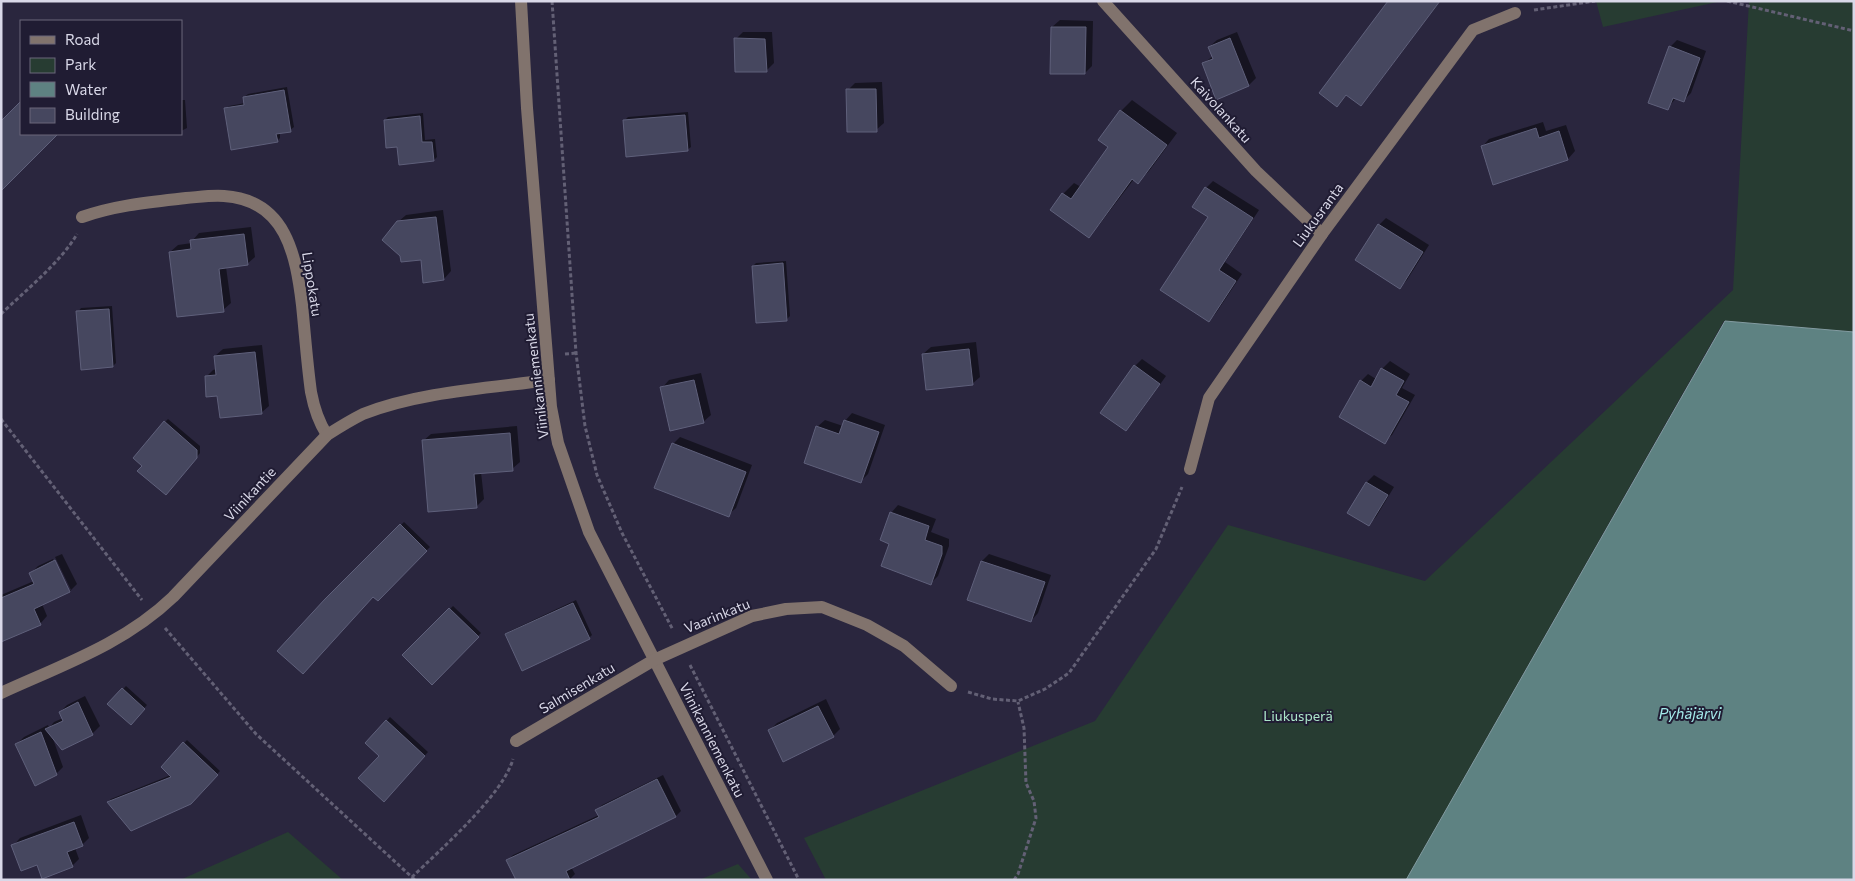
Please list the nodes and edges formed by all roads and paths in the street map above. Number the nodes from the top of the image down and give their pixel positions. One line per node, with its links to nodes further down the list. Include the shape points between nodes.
1 (521, 1): 11 (street, Viinikanniemenkatu)
2 (552, 1): 16 (path, via 576,353 585,426 597,475 622,533)
3 (1103, 1): 9 (street, Kaivolankatu, via 1256,171)
4 (1595, 1): 6 (path)
5 (1727, 1): 7 (path)
6 (1516, 13): 9 (street, Liukusranta, via 1473,30)
7 (1854, 31)
8 (82, 217): 10 (path, via 73,241); 13 (street, Lippokatu, via 121,206 210,196 239,199 267,213 285,233 295,257 311,392)
9 (1322, 234): 14 (street, Liukusranta, via 1209,398)
10 (1, 314)
11 (549, 380): 13 (street, Viinikantie, via 411,400 362,415); 17 (street, Viinikanniemenkatu, via 558,443 586,524)
12 (1, 419): 15 (path)
13 (326, 435): 15 (street, Viinikantie)
14 (1190, 469): 20 (path, via 1156,549 1069,673)
15 (154, 615): 19 (street, Viinikantie, via 112,643); 22 (path, via 256,734)
16 (682, 647): 17 (street, Vaarinkatu); 18 (street, Vaarinkatu, via 752,616 786,608 822,607 867,625 904,646); 24 (path)
17 (654, 660): 21 (street, Salmisenkatu); 23 (street, Viinikanniemenkatu)
18 (951, 686): 20 (path, via 992,699)
19 (1, 693)
20 (1018, 702): 25 (path, via 1024,728 1026,783 1034,801 1036,818)
21 (516, 741): 22 (path, via 511,766 502,782)
22 (414, 879)
23 (767, 880)
24 (799, 880)
25 (1014, 880)

